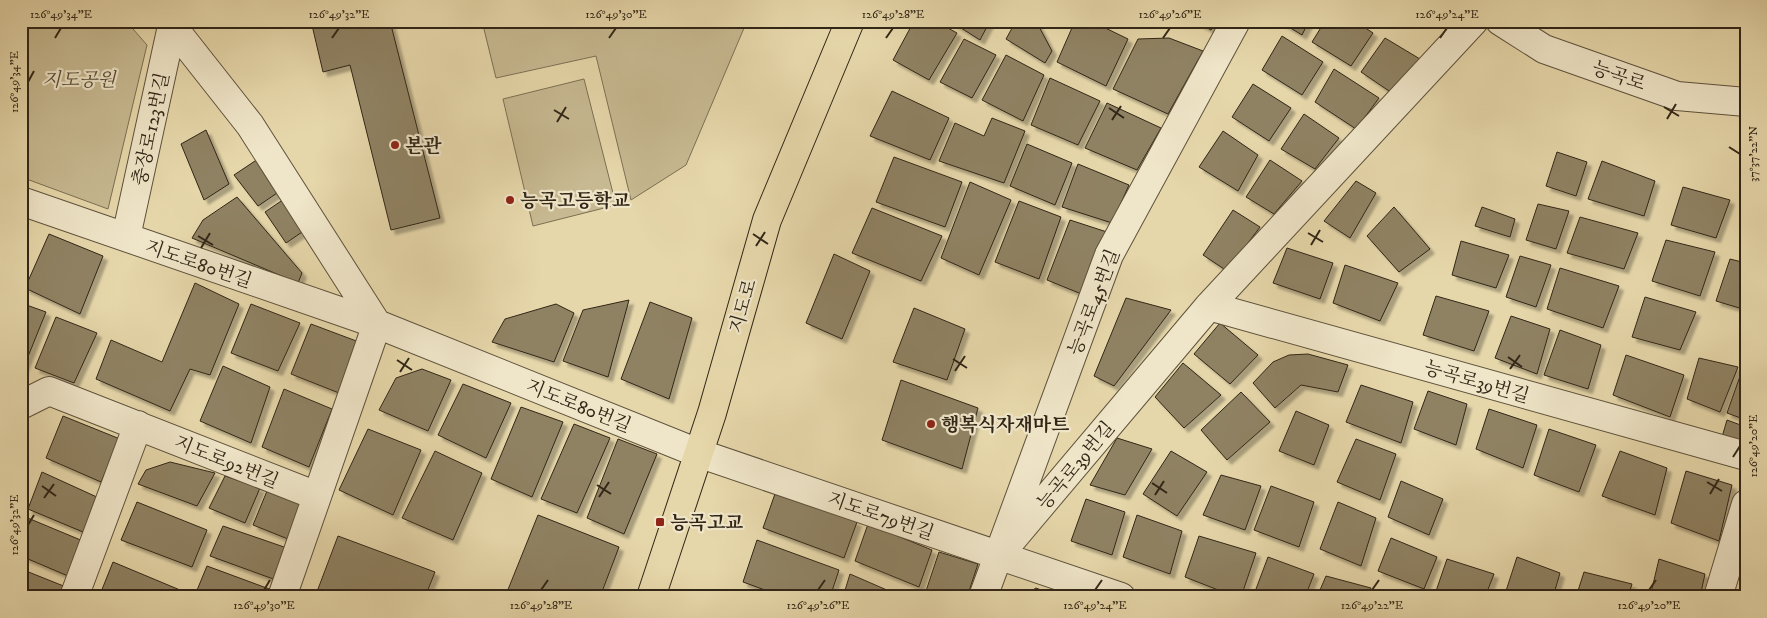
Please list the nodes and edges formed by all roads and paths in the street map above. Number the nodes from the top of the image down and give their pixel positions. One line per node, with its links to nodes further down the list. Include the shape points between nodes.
1 (850, 21): 13 (main road, 지도로, via 767,220)
2 (1236, 21): 17 (street, 능곡로45번길, via 1109,255)
3 (1474, 21): 9 (street, 능곡로39번길)
4 (1500, 21): 6 (street, 능곡로, via 1544,49 1677,96)
5 (170, 24): 8 (street, 충장로123번길); 10 (street, via 250,124)
6 (1746, 102)
7 (21, 202): 8 (street, 지도로80번길)
8 (126, 237): 10 (street, 지도로80번길)
9 (1209, 306): 14 (street, 능곡로39번길); 17 (street, 능곡로39번길)
10 (377, 324): 13 (street, 지도로80번길); 15 (street)
11 (21, 404): 12 (street, 지도로92번길, via 49,391)
12 (138, 425): 15 (street, 지도로92번길); 19 (street)
13 (698, 453): 17 (street, 지도로79번길); 21 (main road, 지도로)
14 (1746, 456)
15 (317, 496): 20 (street)
16 (1746, 504): 24 (street)
17 (998, 556): 18 (street, 지도로79번길); 22 (street, 능곡로45번길)
18 (1068, 587): 23 (street, 지도로79번길)
19 (74, 597)
20 (282, 597)
21 (651, 597)
22 (983, 597)
23 (1121, 597)
24 (1718, 597)

